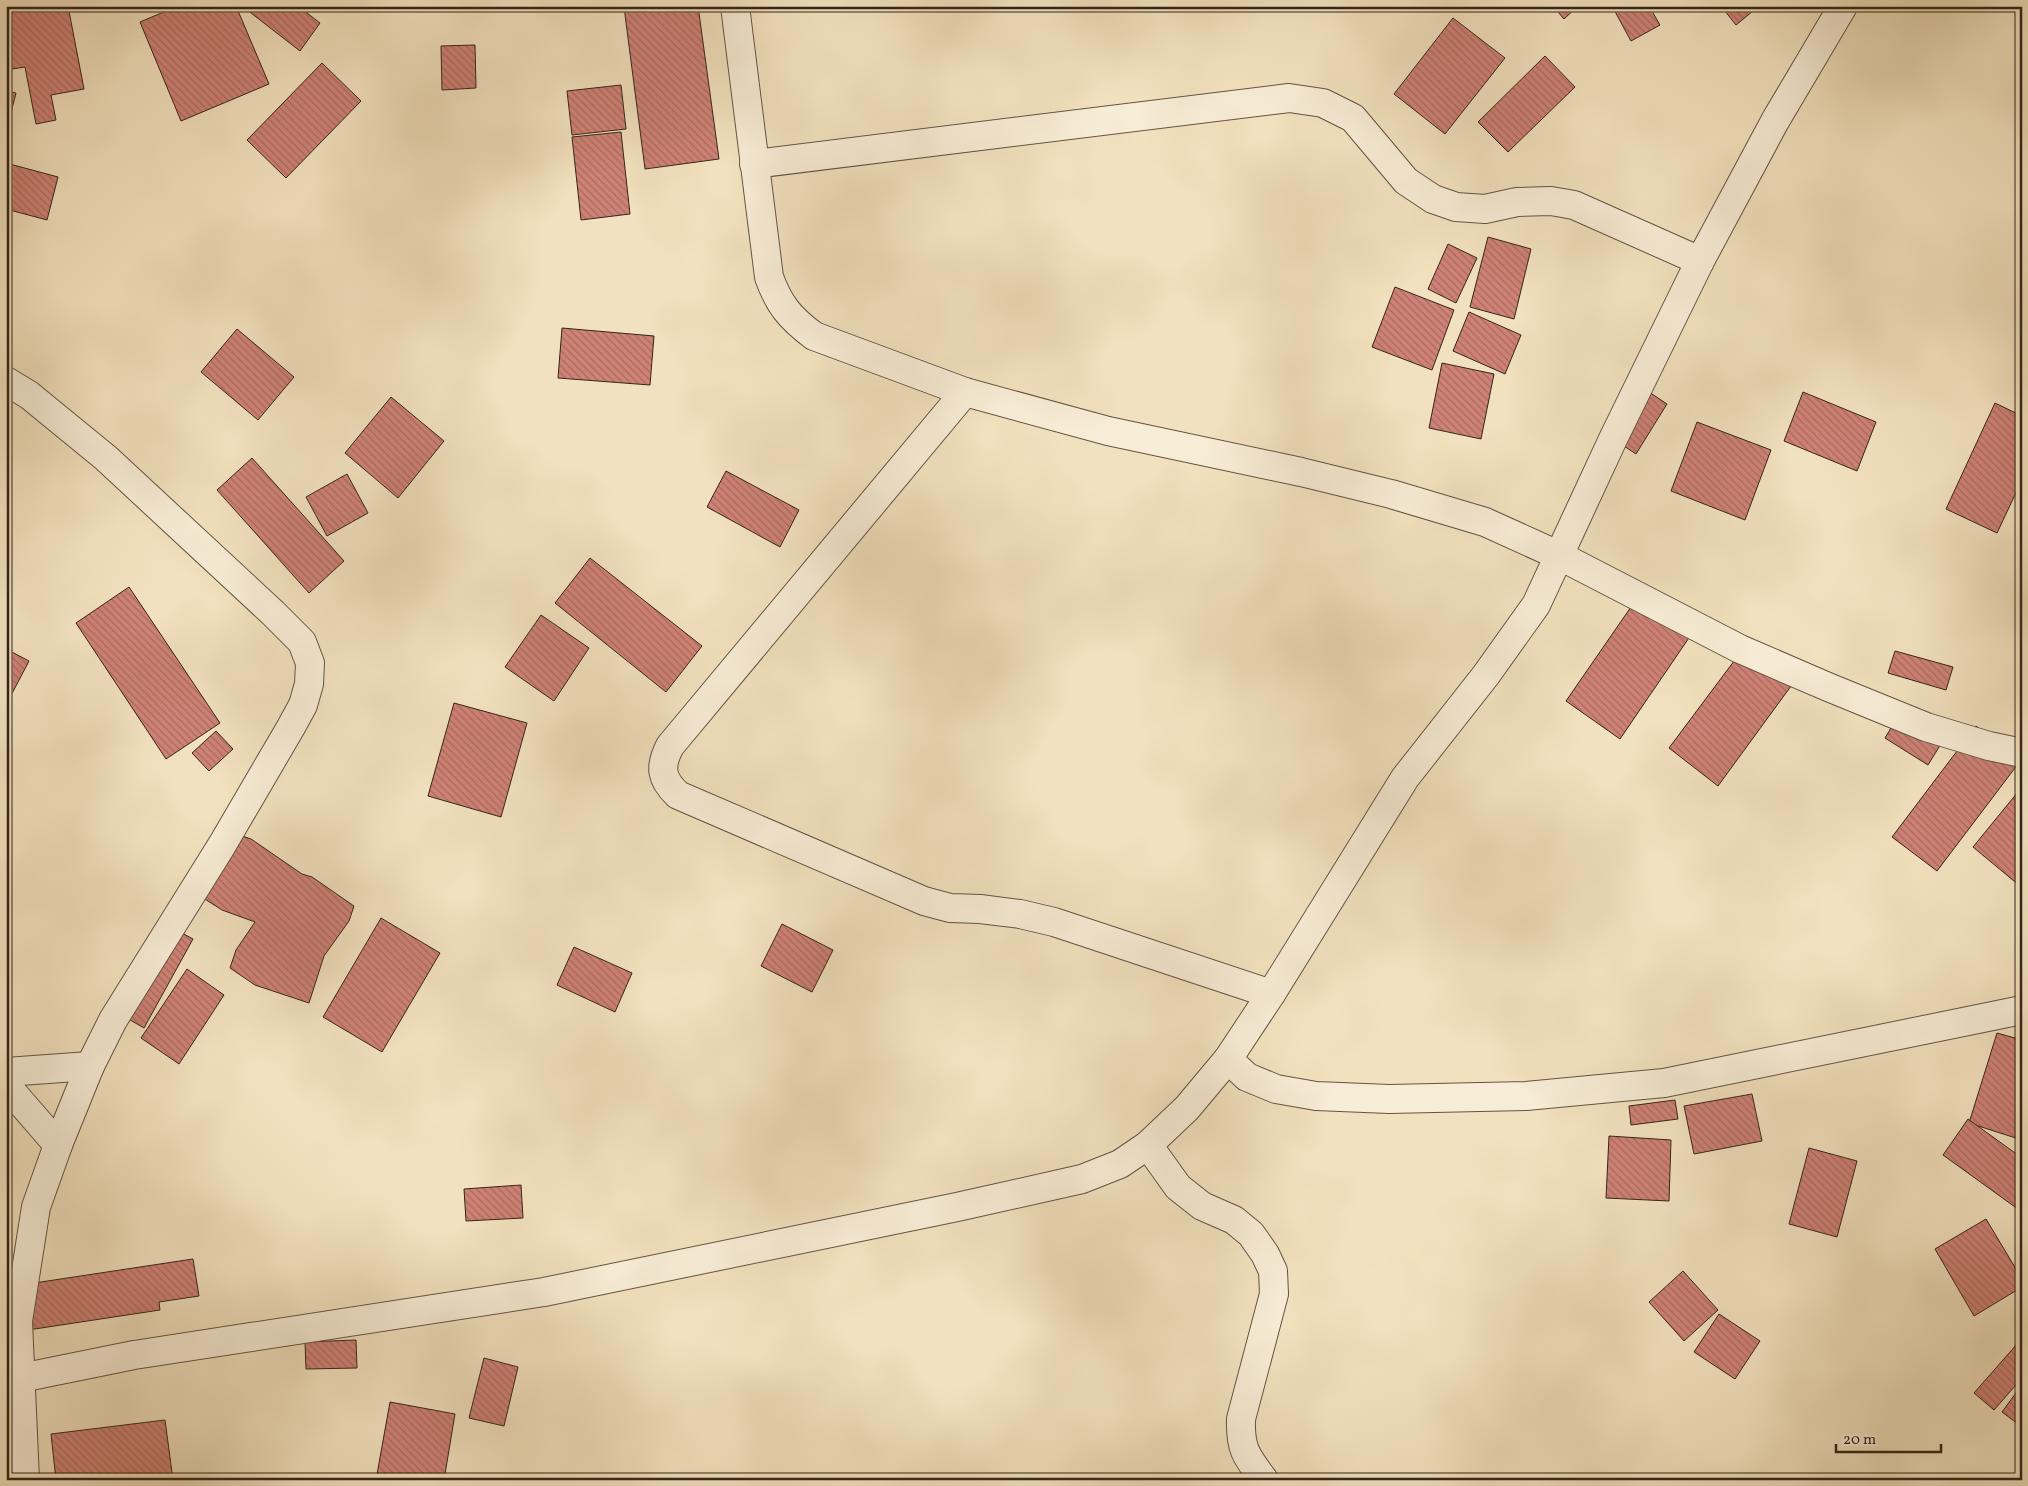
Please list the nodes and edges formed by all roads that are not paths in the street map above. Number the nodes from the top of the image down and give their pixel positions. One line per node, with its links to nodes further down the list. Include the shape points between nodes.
1 (735, 6): 3 (street)
2 (1843, 6): 4 (street, via 1775,121)
3 (754, 164): 4 (street, via 1289,98 1323,103 1353,118 1406,181 1433,199 1456,207 1486,209 1518,202 1551,200 1574,205); 6 (street, via 769,277 785,311 814,336)
4 (1700, 261): 7 (street)
5 (6, 381): 12 (street, via 29,395 106,458 274,613 302,642 310,663 309,684 292,727 113,1020)
6 (965, 392): 7 (street, via 1108,431 1391,494 1485,522); 9 (street, via 670,746 663,766 668,786 678,795 924,901 950,908 1020,914 1054,922)
7 (1560, 556): 8 (street, via 1740,649 1828,687 1926,727); 9 (street, via 1536,605 1405,778)
8 (2022, 753)
9 (1271, 994): 11 (street)
10 (2022, 1010): 11 (street, via 1664,1083 1526,1096 1389,1099 1316,1096 1276,1089 1247,1077)
11 (1228, 1059): 15 (street, via 1187,1108)
12 (90, 1066): 13 (street); 16 (street)
13 (6, 1072)
14 (6, 1084): 16 (street)
15 (1148, 1144): 17 (street, via 1120,1164 1082,1179 928,1213 544,1292 134,1356); 19 (street, via 1178,1187 1202,1206 1234,1220 1251,1234 1273,1271 1274,1294 1241,1419 1240,1438 1246,1456)
16 (58, 1145): 17 (street, via 36,1207 18,1321)
17 (13, 1380): 18 (street)
18 (25, 1480)
19 (1264, 1480)

